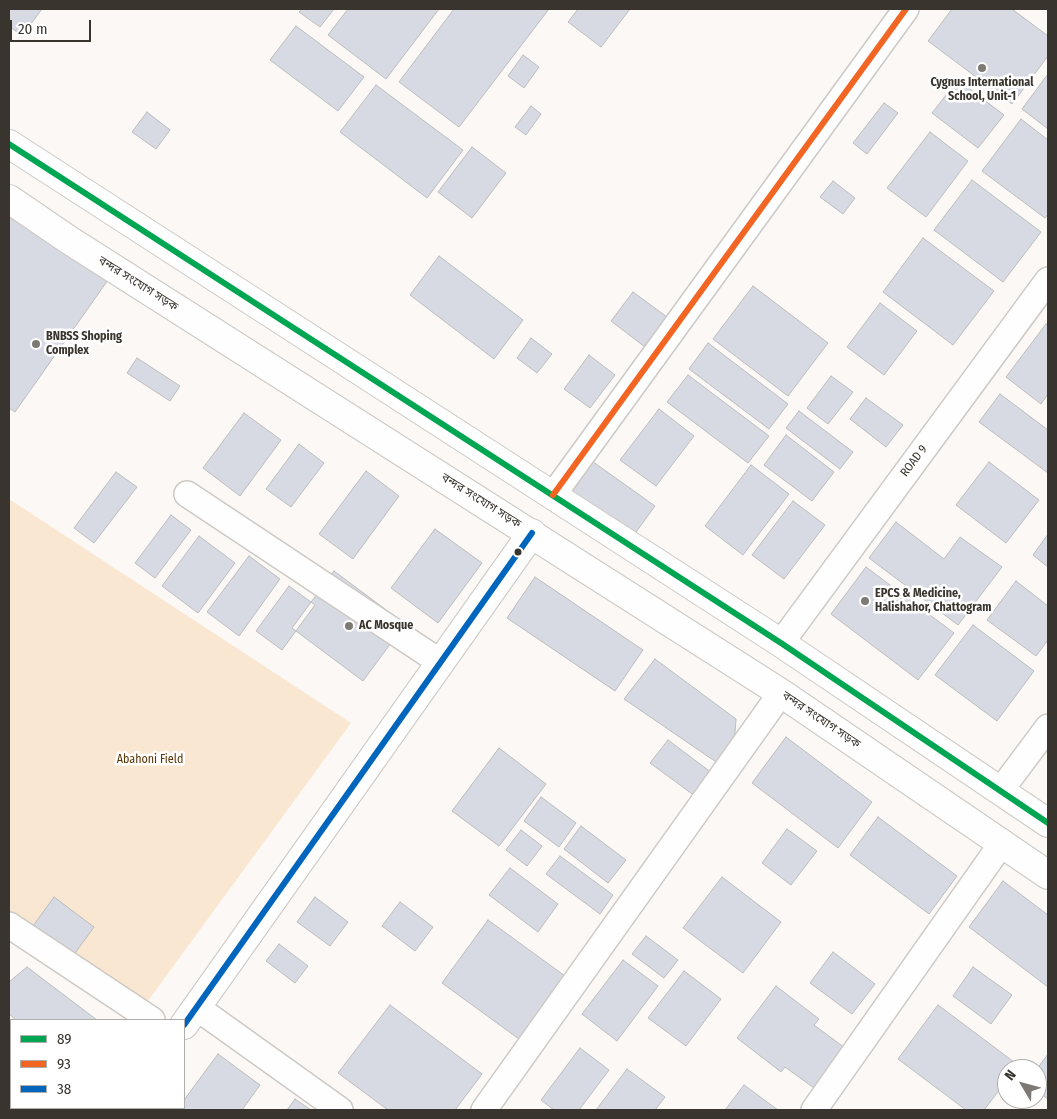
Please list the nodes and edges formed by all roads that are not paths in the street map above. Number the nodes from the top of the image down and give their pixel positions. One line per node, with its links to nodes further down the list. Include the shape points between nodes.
1 (906, 9): 6 (street)
2 (9, 144): 6 (main road)
3 (9, 199): 7 (main road, বন্দর সংযোগ সড়ক)
4 (1048, 280): 8 (street, ROAD 9)
5 (187, 494): 9 (street)
6 (553, 495): 8 (main road)
7 (532, 533): 9 (main road); 10 (main road, বন্দর সংযোগ সড়ক)
8 (781, 643): 12 (main road)
9 (440, 662): 17 (main road)
10 (781, 693): 14 (main road, বন্দর সংযোগ সড়ক); 20 (street)
11 (1048, 726): 12 (street)
12 (1000, 790): 13 (main road)
13 (1048, 823)
14 (1002, 843): 15 (main road, বন্দর সংযোগ সড়ক); 21 (street)
15 (1048, 875)
16 (9, 926): 18 (street)
17 (190, 1016): 19 (street)
18 (150, 1019)
19 (340, 1110)
20 (484, 1110)
21 (814, 1110)

